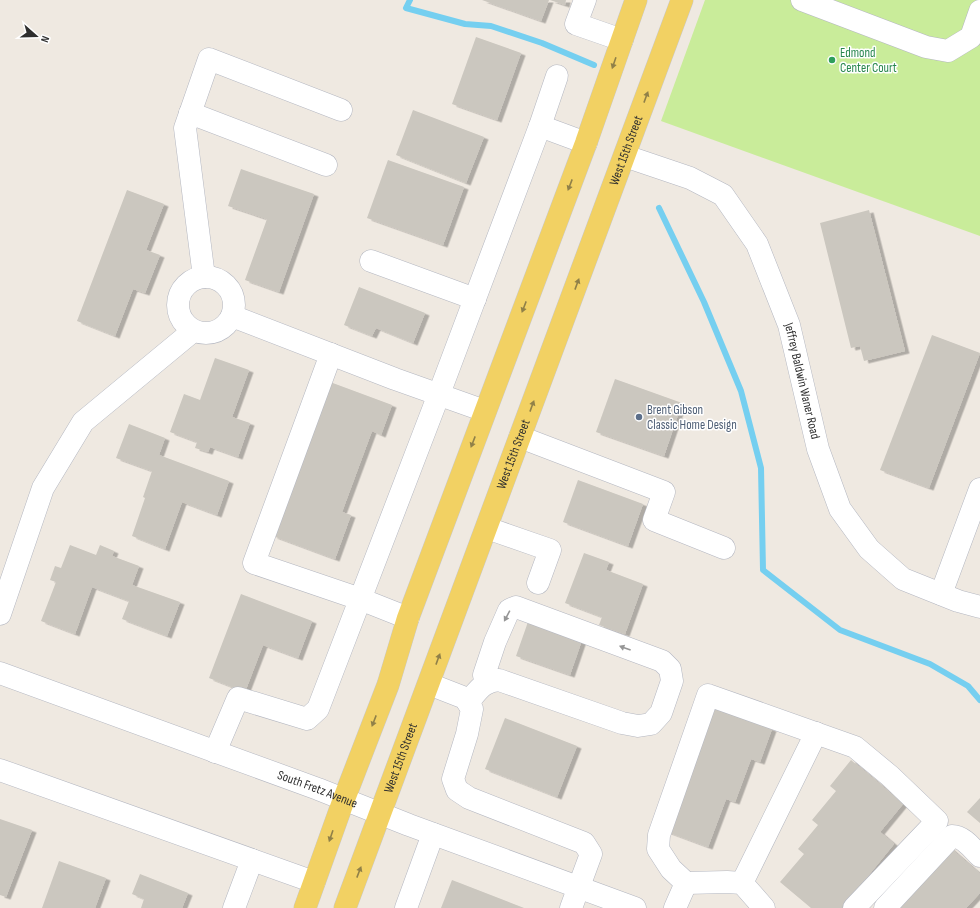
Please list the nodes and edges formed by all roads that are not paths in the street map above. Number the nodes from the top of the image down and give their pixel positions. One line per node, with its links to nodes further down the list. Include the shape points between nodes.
1 (585, 0): 6 (street, via 576,24)
2 (636, 0): 6 (main road)
3 (682, 0): 12 (main road, West 15th Street, one-way to 3)
4 (802, 0): 5 (street, via 926,47 948,51 971,37)
5 (980, 11)
6 (622, 40): 11 (main road, one-way to 11)
7 (557, 76): 10 (street)
8 (341, 110): 9 (street, via 209,58)
9 (190, 113): 13 (street); 15 (street, via 185,128)
10 (540, 126): 11 (street); 16 (street)
11 (586, 143): 21 (main road, one-way to 21)
12 (625, 156): 22 (main road, West 15th Street, one-way to 12); 27 (street, Jeffrey Baldwin Waner Road, via 690,178 724,195 757,244 789,325 818,449 840,509 869,549 903,579)
13 (326, 165)
14 (371, 261): 16 (street)
15 (204, 278): 17 (street, via 215,279 225,285 233,299); 18 (street, via 190,282 181,293 178,307 182,321)
16 (475, 299): 20 (street)
17 (232, 316): 18 (street, via 226,325 216,332 205,334); 19 (street)
18 (193, 330): 30 (street, via 83,422 43,488)
19 (331, 354): 20 (street); 28 (street, via 254,563)
20 (439, 394): 21 (street); 28 (street)
21 (485, 411): 31 (main road, one-way to 31)
22 (520, 438): 24 (main road, West 15th Street); 25 (street, via 664,492 654,520)
23 (980, 489): 27 (street)
24 (487, 528): 26 (street, via 550,550); 34 (main road, West 15th Street, one-way to 24)
25 (724, 548)
26 (538, 583)
27 (941, 594): 29 (street, Jeffrey Baldwin Waner Road)
28 (360, 599): 31 (street); 37 (street, via 318,709 307,719 238,698)
29 (980, 606)
30 (0, 614)
31 (408, 618): 39 (main road, one-way to 39, via 388,685)
32 (0, 673): 37 (street, South Fretz Avenue)
33 (486, 683): 33 (street, one-way to 33, via 490,680 499,680 622,723 638,726 652,724 661,713 672,681 670,669 662,661 516,607 509,610 495,642 484,675); 35 (street)
34 (429, 684): 35 (street, via 465,698); 40 (main road, West 15th Street)
35 (468, 702): 47 (street, via 472,709 453,779 457,790 469,798 584,843 591,854)
36 (816, 733): 45 (street, via 708,695 658,835 658,849); 46 (street); 56 (street, via 855,748 890,776 937,821)
37 (215, 752): 39 (street, South Fretz Avenue)
38 (0, 770): 43 (street)
39 (344, 799): 40 (street, South Fretz Avenue); 44 (main road, one-way to 44)
40 (380, 814): 41 (street, South Fretz Avenue); 50 (main road, West 15th Street, one-way to 40)
41 (433, 834): 47 (street, South Fretz Avenue); 51 (street)
42 (980, 856): 57 (street, via 961,838 952,836)
43 (252, 860): 44 (street); 48 (street)
44 (314, 882): 49 (main road)
45 (686, 883): 46 (street); 54 (street)
46 (742, 883): 55 (street)
47 (579, 887): 52 (street); 53 (street, South Fretz Avenue)
48 (234, 908)
49 (305, 908)
50 (345, 908)
51 (406, 908)
52 (571, 908)
53 (635, 908)
54 (675, 908)
55 (764, 908)
56 (854, 908)
57 (885, 908)

